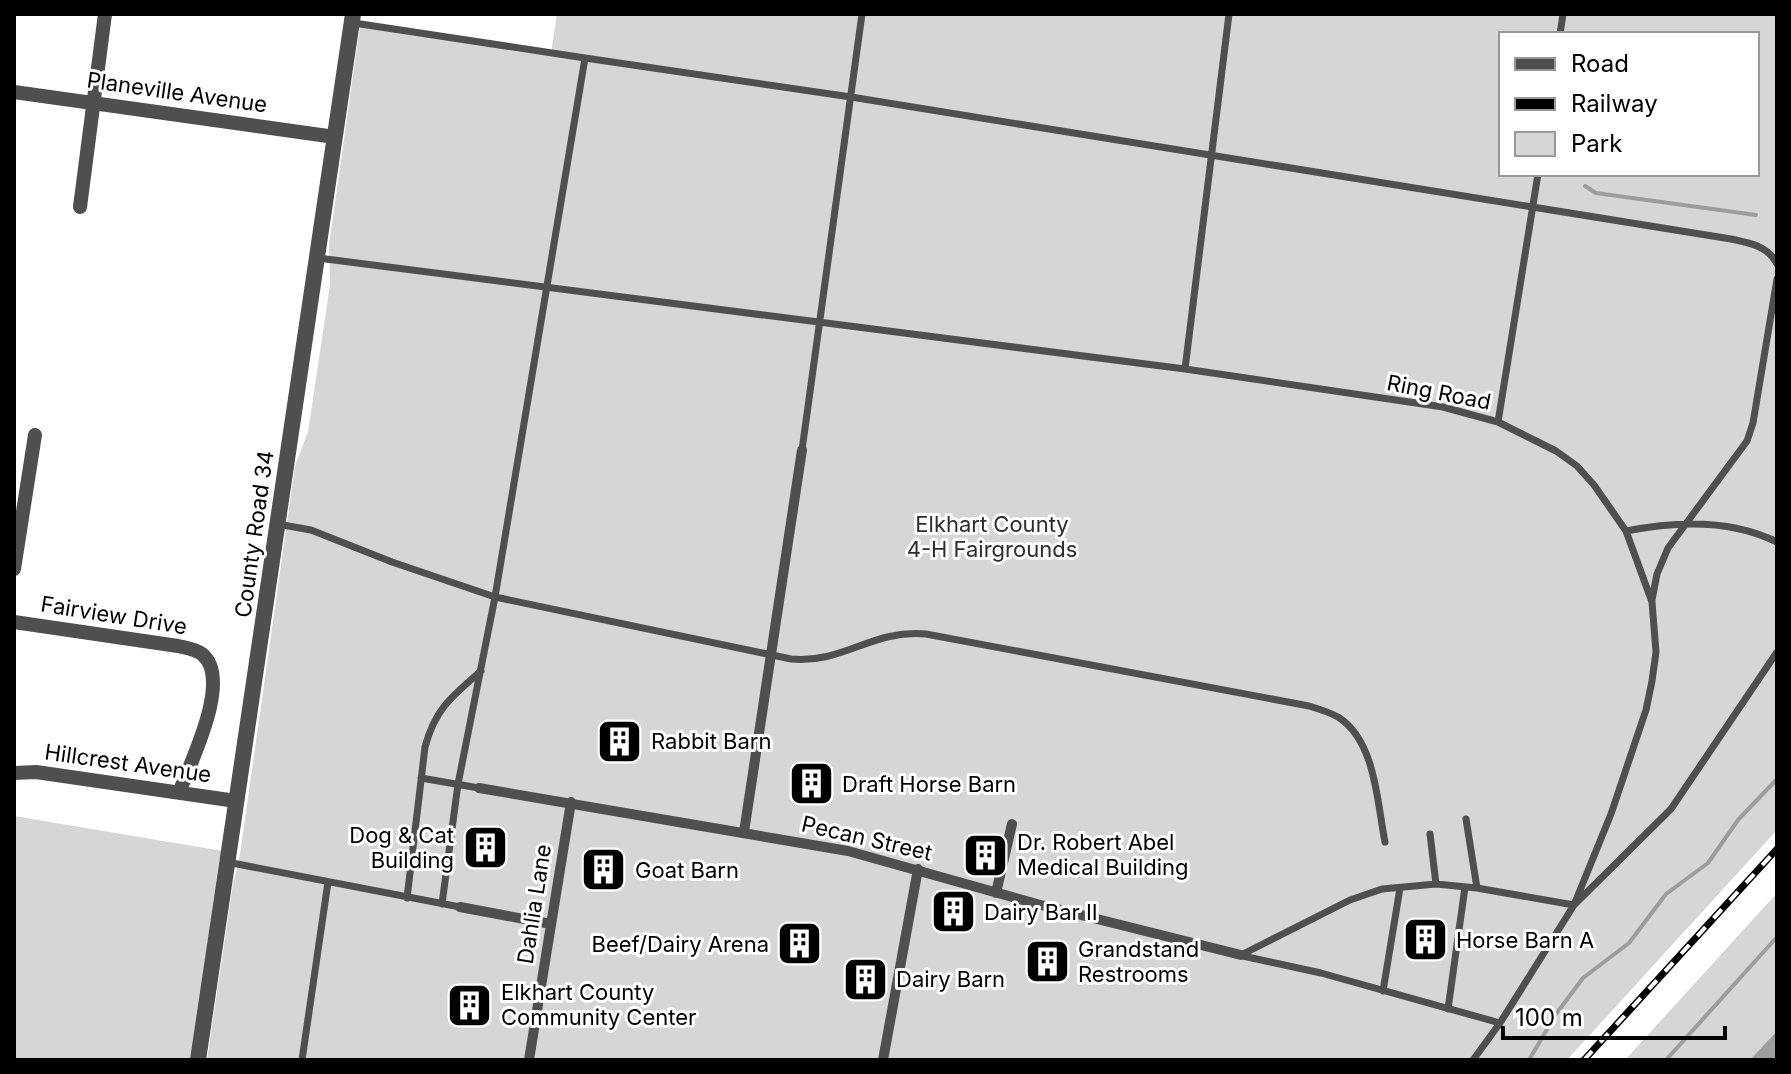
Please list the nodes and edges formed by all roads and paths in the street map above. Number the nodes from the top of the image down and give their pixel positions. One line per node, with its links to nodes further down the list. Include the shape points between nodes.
1 (105, 14): 8 (street)
2 (862, 14): 7 (lane)
3 (1229, 14): 10 (lane)
4 (352, 18): 5 (lane); 9 (street, County Road 34)
5 (585, 58): 7 (lane); 17 (lane)
6 (14, 92): 8 (street, Planeville Avenue)
7 (851, 97): 10 (lane); 18 (lane)
8 (94, 102): 9 (street, Planeville Avenue); 12 (street)
9 (335, 137): 14 (street, County Road 34)
10 (1212, 156): 13 (lane); 19 (lane)
11 (1538, 176): 13 (lane)
12 (80, 207)
13 (1533, 207): 15 (lane, via 1750,243 1770,253); 20 (lane)
14 (316, 258): 17 (lane, Ring Road); 23 (street, County Road 34)
15 (1777, 264)
16 (1777, 279): 24 (lane, via 1747,441)
17 (548, 287): 18 (lane, Ring Road); 28 (lane)
18 (821, 322): 19 (lane, Ring Road); 22 (lane)
19 (1185, 369): 20 (lane, Ring Road, via 1443,407)
20 (1498, 422): 25 (lane, Ring Road, via 1577,466)
21 (35, 435): 27 (street)
22 (802, 450): 32 (street)
23 (277, 524): 28 (lane, via 311,530); 39 (street, County Road 34)
24 (1685, 524): 25 (lane); 26 (lane, via 1721,524); 29 (lane, via 1657,574)
25 (1626, 531): 29 (lane, Ring Road)
26 (1777, 542)
27 (14, 569)
28 (495, 597): 32 (lane); 33 (lane)
29 (1652, 602): 56 (lane, Ring Road, via 1656,652 1646,710)
30 (14, 622): 38 (street, Fairview Drive, via 178,646 205,657 211,668 212,700)
31 (1777, 652): 56 (lane, via 1671,809)
32 (773, 655): 43 (street); 45 (lane, via 822,660 907,632 1309,706 1340,718 1355,733 1366,753)
33 (481, 671): 35 (lane, via 435,717); 36 (lane)
34 (14, 773): 38 (street, Hillcrest Avenue)
35 (421, 778): 36 (lane); 54 (lane)
36 (458, 784): 37 (lane); 55 (lane)
37 (479, 788): 40 (street, Pecan Street)
38 (179, 793): 39 (street, Hillcrest Avenue)
39 (236, 801): 46 (street, County Road 34)
40 (571, 802): 43 (street, Pecan Street); 58 (street, Dahlia Lane)
41 (1466, 819): 52 (lane)
42 (1012, 824): 53 (street)
43 (744, 832): 47 (street, Pecan Street)
44 (1430, 834): 49 (lane)
45 (1385, 842)
46 (227, 862): 48 (lane); 63 (street, County Road 34)
47 (918, 869): 53 (street, Pecan Street); 66 (street)
48 (328, 882): 54 (lane); 64 (lane)
49 (1436, 884): 50 (lane); 51 (lane)
50 (1465, 887): 52 (lane); 61 (lane)
51 (1400, 888): 59 (lane, via 1350,900); 60 (lane)
52 (1477, 888): 56 (lane)
53 (996, 893): 59 (street, Pecan Street)
54 (407, 898): 55 (lane)
55 (442, 904): 57 (lane)
56 (1574, 905): 62 (lane, Ring Road)
57 (460, 907): 58 (street)
58 (551, 924): 65 (street, Dahlia Lane)
59 (1241, 955): 60 (lane)
60 (1383, 991): 61 (lane)
61 (1448, 1009): 62 (lane)
62 (1500, 1023): 67 (lane, Ring Road)
63 (198, 1060)
64 (302, 1060)
65 (529, 1060)
66 (883, 1060)
67 (1473, 1060)

